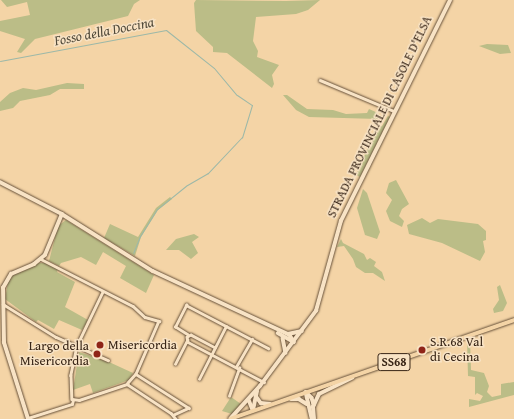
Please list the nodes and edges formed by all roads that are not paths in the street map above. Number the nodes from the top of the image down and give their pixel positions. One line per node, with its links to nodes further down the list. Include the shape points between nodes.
1 (450, 0): 3 (main road, STRADA PROVINCIALE DI CASOLE D'ELSA)
2 (320, 80): 3 (street)
3 (394, 111): 13 (main road, STRADA PROVINCIALE DI CASOLE D'ELSA, via 340,221 319,304)
4 (0, 182): 5 (main road)
5 (62, 214): 6 (main road); 12 (main road, via 147,268)
6 (41, 259): 7 (street); 8 (main road, via 7,277 3,288)
7 (103, 292): 20 (street); 29 (street, via 134,307 145,317 159,322)
8 (3, 304): 9 (main road); 20 (street, via 20,312 48,332)
9 (1, 319): 45 (main road, via 4,343)
10 (514, 320): 28 (main road, SS68)
11 (226, 326): 15 (street, via 186,305 175,327); 17 (street); 21 (street)
12 (276, 330): 14 (main road); 16 (main road)
13 (302, 331): 14 (main road); 19 (main road, STRADA PROVINCIALE DI CASOLE D'ELSA)
14 (287, 334): 19 (main road)
15 (188, 335): 18 (street); 21 (street)
16 (283, 338): 19 (main road); 23 (main road)
17 (252, 339): 22 (street); 27 (street)
18 (187, 340): 24 (street); 26 (street)
19 (294, 342): 23 (main road, STRADA PROVINCIALE DI CASOLE D'ELSA)
20 (77, 346): 25 (street); 37 (street, via 71,376 70,393)
21 (215, 348): 24 (street)
22 (268, 348)
23 (286, 352): 31 (main road, STRADA PROVINCIALE DI CASOLE D'ELSA)
24 (212, 354): 27 (street); 30 (street)
25 (108, 360)
26 (175, 364)
27 (237, 368): 31 (street); 35 (street)
28 (363, 372): 34 (main road, SS68); 42 (main road, via 319,394)
29 (136, 374): 32 (street); 44 (street, via 189,408)
30 (199, 379)
31 (264, 382): 33 (main road, STRADA PROVINCIALE DI CASOLE D'ELSA)
32 (127, 384): 37 (street); 44 (street)
33 (260, 386): 36 (main road); 38 (main road, STRADA PROVINCIALE DI CASOLE D'ELSA)
34 (306, 392): 39 (main road, SS68); 41 (main road); 42 (main road)
35 (229, 396)
36 (256, 396): 40 (main road, via 261,403); 43 (main road)
37 (73, 400): 45 (street, via 72,404)
38 (249, 400): 43 (main road); 47 (main road, STRADA PROVINCIALE DI CASOLE D'ELSA)
39 (284, 400): 40 (main road, SS68); 41 (main road, via 297,399)
40 (271, 404): 43 (main road, SS68)
41 (307, 405): 48 (main road)
42 (314, 405): 48 (main road)
43 (253, 410): 47 (main road, SS68)
44 (174, 416): 46 (street)
45 (28, 419)
46 (176, 419)
47 (230, 419)
48 (313, 419)

